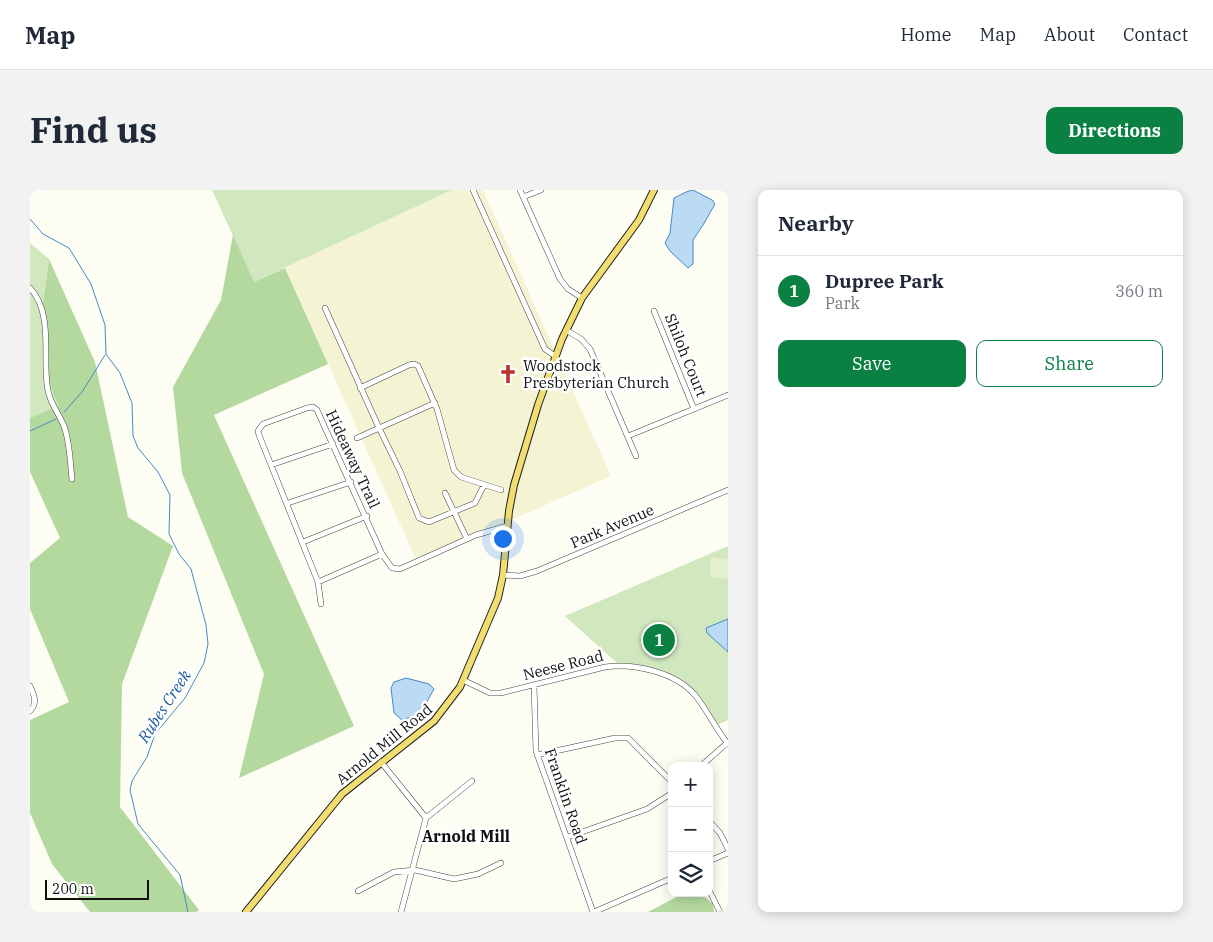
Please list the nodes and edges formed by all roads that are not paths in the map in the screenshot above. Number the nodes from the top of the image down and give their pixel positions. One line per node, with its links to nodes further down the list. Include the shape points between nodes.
1 (473, 190): 11 (street, via 544,349)
2 (520, 190): 5 (street)
3 (541, 190): 5 (street)
4 (654, 190): 7 (main road, Arnold Mill Road, via 640,220)
5 (523, 197): 7 (street, via 560,279)
6 (30, 288): 22 (street, via 38,298 44,317 48,392 64,428)
7 (582, 298): 10 (main road, Arnold Mill Road)
8 (326, 308): 12 (street)
9 (654, 311): 15 (street, Shiloh Court)
10 (566, 330): 11 (main road, Arnold Mill Road); 17 (street, via 590,349)
11 (555, 356): 31 (main road, Arnold Mill Road, via 516,478)
12 (360, 388): 14 (street, via 414,364 418,366); 16 (street)
13 (728, 395): 15 (street)
14 (435, 403): 16 (street); 24 (street, via 454,470 461,478)
15 (694, 409): 17 (street)
16 (379, 428): 18 (street); 29 (street, via 419,518 429,522)
17 (628, 436): 20 (street)
18 (357, 438)
19 (333, 444): 21 (street); 21 (street, Hideaway Trail, via 321,416 313,407 307,408 260,427 259,436); 23 (street, Hideaway Trail)
20 (636, 456)
21 (271, 465): 28 (street, Hideaway Trail)
22 (72, 479)
23 (351, 482): 28 (street); 30 (street, Hideaway Trail)
24 (484, 485): 25 (street); 29 (street, via 475,503)
25 (501, 490)
26 (728, 490): 35 (street, Park Avenue, via 537,571 520,576)
27 (445, 493): 29 (street)
28 (288, 503): 33 (street, Hideaway Trail)
29 (455, 512): 32 (street)
30 (367, 516): 33 (street); 34 (street, Hideaway Trail)
31 (507, 526): 32 (street); 35 (main road, Arnold Mill Road)
32 (467, 540): 34 (street, via 400,569 389,566)
33 (303, 542): 36 (street, Hideaway Trail)
34 (382, 554): 36 (street)
35 (503, 575): 38 (main road, Arnold Mill Road, via 493,614)
36 (318, 582): 37 (street, Hideaway Trail)
37 (322, 604)
38 (463, 680): 39 (street, Neese Road, via 490,693); 44 (main road, Arnold Mill Road, via 434,722)
39 (534, 685): 42 (street, Neese Road, via 612,666 655,672 680,682 690,690); 43 (street, Franklin Road)
40 (30, 686): 41 (street, via 35,697)
41 (30, 711)
42 (728, 744): 45 (street)
43 (537, 755): 46 (street, via 628,738); 51 (street, Franklin Road)
44 (381, 762): 49 (street); 59 (main road, Arnold Mill Road, via 330,807)
45 (706, 762)
46 (668, 778)
47 (472, 781): 49 (street)
48 (668, 796): 51 (street, via 647,809)
49 (426, 818): 55 (street)
50 (713, 825): 52 (street)
51 (568, 837): 61 (street, Franklin Road)
52 (728, 851): 53 (street)
53 (713, 859)
54 (501, 863): 55 (street, via 478,874 454,879)
55 (412, 870): 57 (street, via 394,872); 60 (street)
56 (668, 880): 61 (street)
57 (358, 890)
58 (712, 897): 62 (street)
59 (246, 912)
60 (402, 912)
61 (593, 912)
62 (720, 912)

